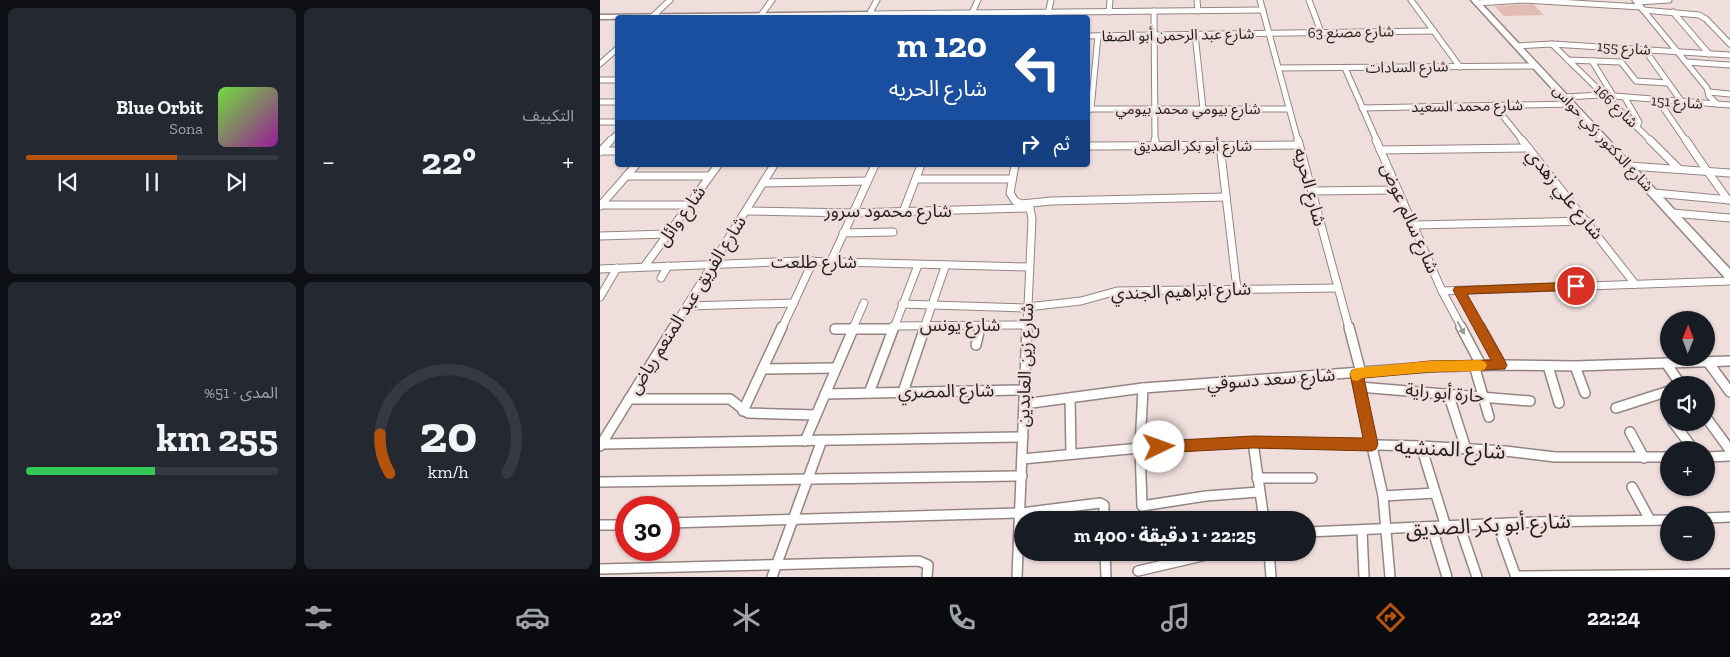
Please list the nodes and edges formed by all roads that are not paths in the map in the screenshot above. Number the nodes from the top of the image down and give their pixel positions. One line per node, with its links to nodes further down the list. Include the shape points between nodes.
1 (670, 0): 23 (street)
2 (772, 0): 24 (street)
3 (877, 0): 25 (street)
4 (978, 0): 22 (street)
5 (1051, 0): 27 (street)
6 (1110, 0): 20 (street)
7 (1197, 0): 19 (street)
8 (1260, 0): 17 (street, شارع الحريه)
9 (1308, 0): 31 (street)
10 (1411, 0): 30 (street)
11 (1523, 0): 13 (street); 15 (street)
12 (1669, 0): 14 (street)
13 (1476, 1): 39 (street, شارع الدكتور زكي حواس)
14 (1636, 1): 16 (street)
15 (1580, 2): 16 (street)
16 (1642, 9): 21 (street); 42 (street)
17 (1263, 10): 19 (street); 32 (street, شارع الحريه)
18 (1154, 11): 19 (street); 20 (street); 34 (street)
19 (1198, 11)
20 (1109, 12): 27 (street)
21 (1673, 12): 38 (street, via 1699,15); 43 (street)
22 (972, 13): 26 (street); 27 (street)
23 (654, 15)
24 (761, 15)
25 (869, 15)
26 (903, 15)
27 (1047, 15)
28 (600, 17): 29 (street)
29 (615, 17)
30 (1434, 31): 31 (street, شارع مصنع 63); 51 (street)
31 (1321, 32): 32 (street, شارع مصنع 63)
32 (1269, 33): 33 (street, شارع عبد الرحمن أبو الصفا); 52 (street, شارع الحريه)
33 (1195, 34): 34 (street, شارع عبد الرحمن أبو الصفا); 74 (street)
34 (1154, 35): 36 (street, شارع عبد الرحمن أبو الصفا); 73 (street)
35 (1090, 36): 36 (street, شارع عبد الرحمن أبو الصفا)
36 (1098, 36): 64 (street)
37 (1552, 44): 39 (street, شارع 155); 40 (street, شارع 155); 45 (street, شارع 166)
38 (1730, 44)
39 (1517, 46): 50 (street, شارع الدكتور زكي حواس)
40 (1644, 49): 42 (street, شارع 155); 56 (street)
41 (615, 51): 48 (street)
42 (1677, 52): 43 (street, شارع 155); 47 (street)
43 (1709, 54): 44 (street, شارع 155)
44 (1730, 55)
45 (1568, 60): 46 (street); 59 (street, شارع 166)
46 (1592, 61): 56 (street, via 1623,63 1636,81); 60 (street)
47 (1686, 62): 49 (street); 57 (street)
48 (600, 64)
49 (1730, 65)
50 (1536, 66): 51 (street, شارع السادات); 62 (street, شارع الدكتور زكي حواس)
51 (1460, 67): 53 (street, شارع السادات)
52 (1279, 68): 53 (street, شارع السادات); 75 (street, شارع الحريه)
53 (1345, 68): 71 (street, شارع سالم عوض)
54 (600, 80): 55 (street)
55 (615, 80)
56 (1668, 83): 67 (street)
57 (1709, 92): 58 (street); 68 (street)
58 (1730, 94)
59 (1604, 96): 60 (street, شارع 151); 62 (street, شارع 151); 78 (street, شارع 166)
60 (1614, 97): 61 (street, شارع 151)
61 (1625, 98): 63 (street, شارع 151); 78 (street, via 1639,122)
62 (1568, 100): 69 (street, شارع محمد السعيد); 88 (street, شارع الدكتور زكي حواس)
63 (1658, 100): 67 (street, شارع 151); 96 (street)
64 (1090, 101)
65 (600, 102): 66 (street)
66 (615, 102)
67 (1682, 102): 68 (street, شارع 151)
68 (1717, 104): 70 (street, شارع 151)
69 (1494, 105): 71 (street, شارع محمد السعيد); 85 (street, شارع علي زهدي)
70 (1730, 105)
71 (1362, 108): 87 (street, شارع سالم عوض)
72 (1090, 109): 73 (street, شارع بيومي محمد بيومي)
73 (1155, 109): 74 (street, شارع بيومي محمد بيومي); 83 (street)
74 (1203, 109): 75 (street, شارع بيومي محمد بيومي)
75 (1290, 109): 81 (street, شارع الحريه)
76 (600, 122): 77 (street)
77 (615, 122)
78 (1637, 127): 95 (street, شارع 166)
79 (615, 136): 84 (street)
80 (1220, 145): 81 (street, شارع أبو بكر الصديق); 83 (street, شارع أبو بكر الصديق); 107 (street)
81 (1299, 145): 105 (street, شارع الحريه)
82 (1090, 146): 83 (street, شارع أبو بكر الصديق)
83 (1155, 146)
84 (602, 148): 86 (street)
85 (1528, 148): 87 (street); 118 (street, شارع علي زهدي)
86 (615, 150)
87 (1380, 150): 104 (street, شارع سالم عوض)
88 (1629, 166): 95 (street); 106 (street, شارع الدكتور زكي حواس)
89 (634, 167): 98 (street)
90 (717, 167): 99 (street, شارع وائل)
91 (773, 167): 103 (street, شارع الفريق عبد المنعم رياض)
92 (874, 167): 102 (street)
93 (920, 167): 100 (street)
94 (1015, 167): 101 (street)
95 (1679, 169): 96 (street)
96 (1708, 172): 97 (street); 108 (street)
97 (1730, 173)
98 (626, 176): 99 (street); 111 (street)
99 (710, 176): 110 (street, شارع وائل)
100 (916, 179): 101 (street); 114 (street)
101 (1012, 179): 109 (street, via 1011,198)
102 (868, 181): 103 (street); 115 (street)
103 (763, 183): 113 (street, شارع الفريق عبد المنعم رياض)
104 (1397, 190): 105 (street); 119 (street, شارع سالم عوض)
105 (1312, 191): 138 (street, شارع الحريه)
106 (1654, 193): 108 (street); 116 (street, شارع الدكتور زكي حواس)
107 (1226, 197): 109 (street); 139 (street)
108 (1729, 200)
109 (1021, 204): 112 (street)
110 (689, 205): 111 (street); 122 (street, شارع وائل)
111 (600, 206)
112 (1030, 208): 114 (street, شارع محمود سرور); 131 (street, شارع زين العابدين)
113 (746, 210): 115 (street, شارع محمود سرور); 126 (street, شارع الفريق عبد المنعم رياض)
114 (903, 212): 115 (street, شارع محمود سرور)
115 (852, 213): 121 (street)
116 (1672, 213): 117 (street); 134 (street, شارع الدكتور زكي حواس)
117 (1730, 218)
118 (1587, 221): 119 (street); 137 (street, شارع علي زهدي)
119 (1414, 225): 141 (street, شارع سالم عوض)
120 (893, 232): 121 (street)
121 (843, 233): 125 (street)
122 (668, 234): 123 (street); 130 (street, شارع وائل)
123 (600, 236)
124 (813, 261): 125 (street, شارع طلعت); 126 (street, شارع طلعت); 143 (street)
125 (831, 261): 127 (street, شارع طلعت)
126 (714, 262): 128 (street, شارع طلعت); 147 (street, شارع الفريق عبد المنعم رياض)
127 (918, 265): 129 (street, شارع طلعت); 145 (street, شارع المصري)
128 (668, 266): 130 (street, شارع طلعت); 135 (street)
129 (945, 266): 131 (street, شارع طلعت); 146 (street)
130 (644, 267): 132 (street, شارع طلعت)
131 (1029, 267): 148 (street, شارع زين العابدين)
132 (617, 268): 133 (street, شارع طلعت); 142 (street)
133 (600, 269)
134 (1730, 276)
135 (661, 278)
136 (1730, 281): 137 (street)
137 (1635, 284): 140 (street)
138 (1338, 288): 139 (street, شارع ابراهيم الجندي); 166 (street, شارع الحريه)
139 (1236, 289): 148 (street, شارع ابراهيم الجندي, via 1117,291 1081,301)
140 (1459, 290): 141 (street); 160 (street)
141 (1442, 291): 159 (street, شارع سالم عوض, one-way to 159)
142 (600, 297)
143 (794, 303): 147 (street); 165 (street)
144 (864, 303): 154 (street)
145 (902, 304): 146 (street, شارع ابراهيم الجندي); 152 (street, شارع المصري)
146 (932, 305): 148 (street, شارع ابراهيم الجندي); 149 (street)
147 (687, 306): 178 (street, شارع الفريق عبد المنعم رياض)
148 (1027, 307): 151 (street, شارع زين العابدين)
149 (926, 325): 150 (street, شارع يونس); 152 (street, شارع يونس); 170 (street)
150 (980, 325): 151 (street, شارع يونس); 155 (street)
151 (1026, 325): 169 (street, شارع زين العابدين)
152 (893, 327): 154 (street, شارع يونس); 172 (street, شارع المصري)
153 (835, 329): 154 (street, شارع يونس)
154 (852, 329): 164 (street)
155 (976, 345)
156 (1730, 361): 157 (street, شارع سعد دسوقي)
157 (1715, 362)
158 (1660, 363): 162 (street, شارع سعد دسوقي)
159 (1477, 365): 160 (street, شارع سعد دسوقي); 166 (street, شارع سعد دسوقي); 177 (street, شارع سالم عوض)
160 (1501, 365): 161 (street, شارع سعد دسوقي)
161 (1548, 366): 162 (street, شارع سعد دسوقي); 181 (street)
162 (1576, 366): 174 (street)
163 (1711, 366): 171 (street)
164 (836, 368): 165 (street); 175 (street)
165 (763, 369): 184 (street)
166 (1359, 373): 167 (street, شارع الحريه); 168 (street, شارع سعد دسوقي)
167 (1359, 387): 173 (street, حارة أبو راية); 193 (street, شارع الحريه)
168 (1143, 388): 179 (street, شارع سعد دسوقي); 196 (street)
169 (1024, 390): 170 (street, شارع المصري); 182 (street, شارع زين العابدين)
170 (903, 392): 172 (street, شارع المصري)
171 (1730, 392)
172 (869, 393): 175 (street, شارع المصري)
173 (1448, 393): 177 (street, حارة أبو راية); 197 (street)
174 (1585, 393)
175 (825, 394): 185 (street)
176 (1660, 394): 183 (street)
177 (1482, 396): 180 (street, حارة أبو راية); 186 (street, شارع سالم عوض)
178 (629, 399): 184 (street, via 730,399); 194 (street, شارع الفريق عبد المنعم رياض)
179 (1070, 399): 182 (street, شارع سعد دسوقي); 199 (street)
180 (1530, 401)
181 (1559, 403)
182 (1024, 404): 189 (street, شارع زين العابدين)
183 (1616, 408)
184 (743, 411): 185 (street)
185 (816, 415): 190 (street)
186 (1489, 417)
187 (1715, 430): 198 (street)
188 (1630, 432): 203 (street)
189 (1022, 437): 191 (street); 204 (street, شارع زين العابدين)
190 (805, 440): 191 (street); 194 (street)
191 (822, 440): 208 (street)
192 (1253, 442): 193 (street, شارع المنشيه); 196 (street, شارع المنشيه); 206 (street)
193 (1372, 444): 195 (street, شارع المنشيه); 213 (street, شارع الحريه)
194 (600, 445)
195 (1421, 446): 197 (street, شارع المنشيه); 212 (street)
196 (1140, 448): 199 (street, شارع المنشيه); 211 (street, via 1141,502 1144,507 1206,496)
197 (1466, 449): 203 (street, شارع المنشيه, via 1555,457)
198 (1730, 450)
199 (1071, 454): 204 (street, شارع المنشيه)
200 (1730, 456): 202 (street)
201 (1660, 457): 203 (street, شارع المنشيه)
202 (1715, 457)
203 (1644, 458)
204 (1022, 459): 205 (street, شارع زين العابدين)
205 (1022, 476): 208 (street); 214 (street, شارع زين العابدين)
206 (1257, 478): 207 (street); 211 (street)
207 (1312, 478)
208 (808, 479): 209 (street); 221 (street)
209 (600, 482)
210 (1632, 487): 222 (street)
211 (1259, 492): 217 (street)
212 (1435, 493): 213 (street); 230 (street)
213 (1383, 496): 232 (street, شارع الحريه)
214 (1021, 511)
215 (1043, 511): 216 (street, via 1101,503)
216 (1104, 511)
217 (1262, 511)
218 (1014, 514): 221 (street)
219 (1730, 517): 220 (street)
220 (1715, 518)
221 (793, 520): 224 (street); 238 (street)
222 (1650, 520): 223 (street, شارع أبو بكر الصديق); 225 (street, شارع أبو بكر الصديق)
223 (1660, 520)
224 (680, 523)
225 (1497, 524): 228 (street, شارع أبو بكر الصديق); 243 (street)
226 (600, 525): 227 (street)
227 (615, 525)
228 (1460, 527): 230 (street, شارع أبو بكر الصديق); 254 (street)
229 (1432, 528): 230 (street, شارع أبو بكر الصديق); 232 (street, شارع أبو بكر الصديق); 253 (street)
230 (1446, 528)
231 (1362, 530): 232 (street, شارع أبو بكر الصديق); 233 (street, شارع أبو بكر الصديق); 251 (street)
232 (1386, 530): 252 (street, شارع الحريه)
233 (1316, 532)
234 (1019, 561): 248 (street, شارع زين العابدين)
235 (1105, 561): 249 (street)
236 (1192, 561): 241 (street)
237 (1269, 561): 250 (street)
238 (777, 565): 239 (street); 246 (street); 247 (street, via 920,561 928,564)
239 (600, 569)
240 (1138, 571): 241 (street)
241 (1159, 572)
242 (1730, 574): 245 (street)
243 (1516, 576): 244 (street)
244 (1560, 576): 245 (street)
245 (1653, 576)
246 (772, 577)
247 (927, 577)
248 (1017, 577)
249 (1106, 577)
250 (1270, 577)
251 (1364, 577)
252 (1390, 577)
253 (1447, 577)
254 (1478, 577)

